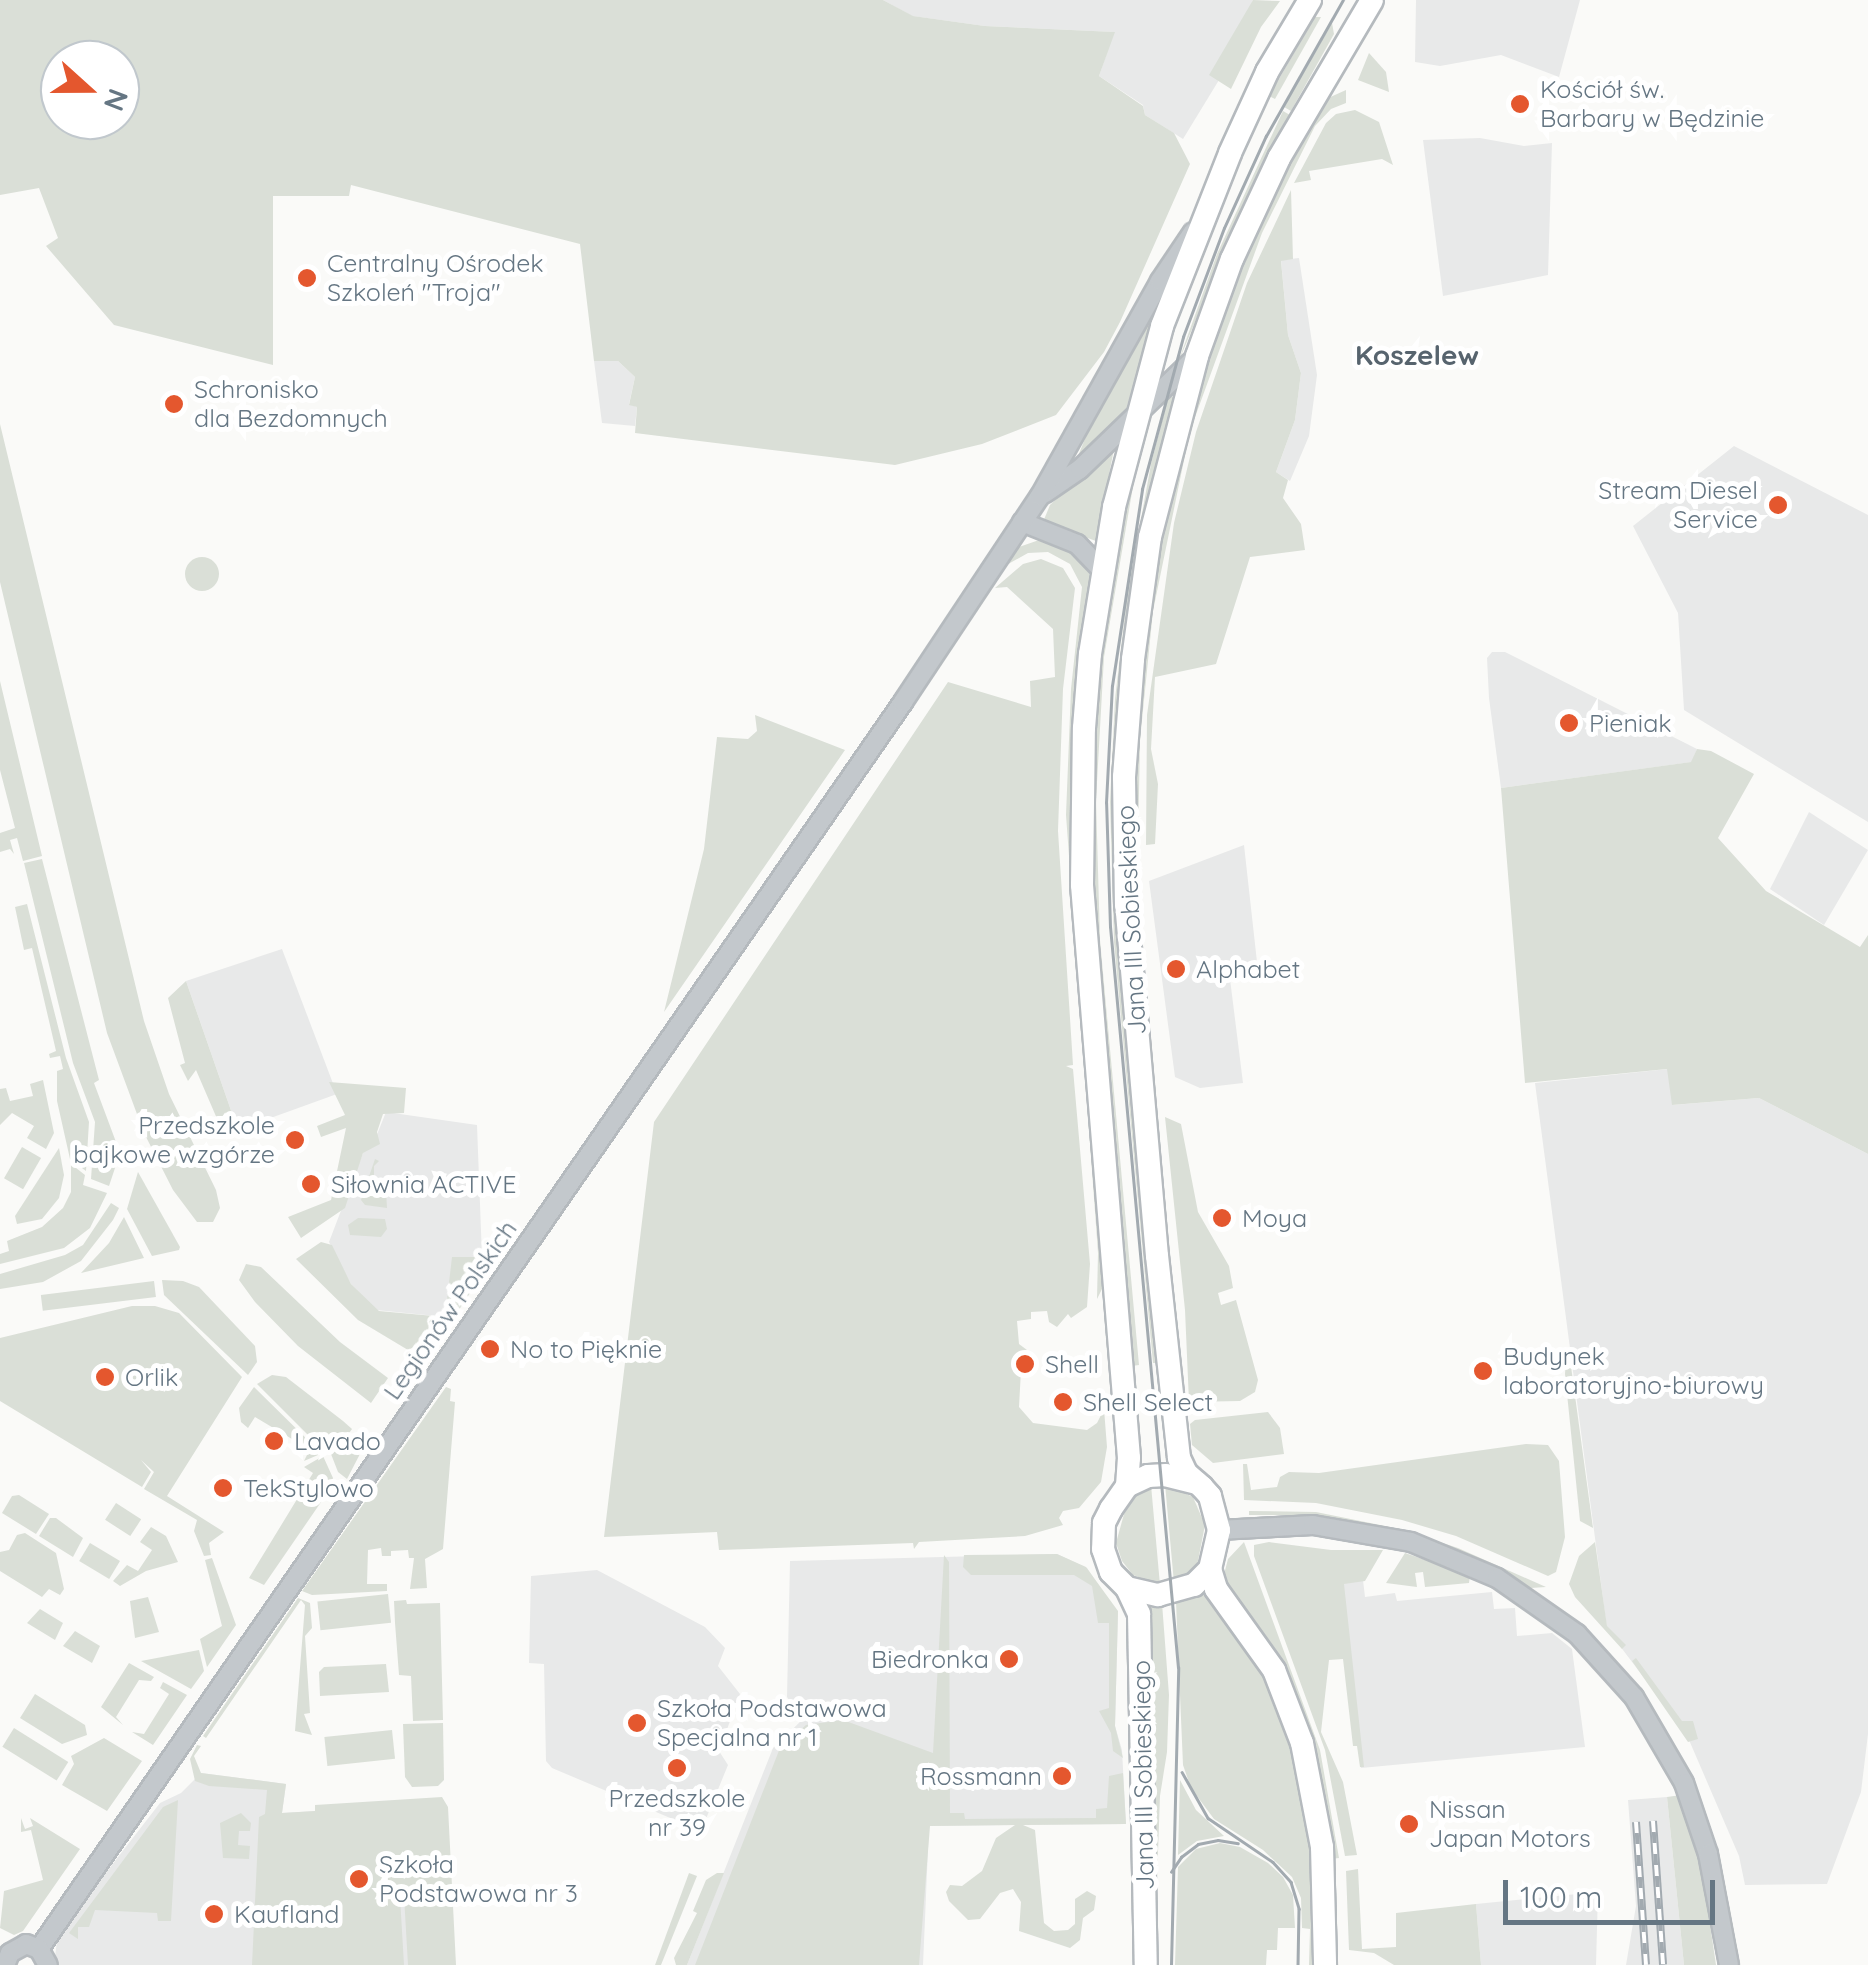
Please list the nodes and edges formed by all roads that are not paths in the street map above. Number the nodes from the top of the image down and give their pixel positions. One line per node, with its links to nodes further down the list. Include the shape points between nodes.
1 (1310, 0): 3 (main road, Jana III Sobieskiego, via 1267,72)
2 (1372, 0): 4 (main road, Jana III Sobieskiego, via 1262,193)
3 (1199, 224): 5 (main road, Jana III Sobieskiego); 6 (street, Legionów Polskich)
4 (1197, 356): 5 (street); 9 (main road, Jana III Sobieskiego, via 1142,588 1126,734 1124,835 1132,989 1176,1438 1181,1465)
5 (1134, 417): 6 (street, via 1080,469); 8 (main road, Jana III Sobieskiego)
6 (1040, 496): 7 (street, Legionów Polskich)
7 (1022, 522): 8 (street, via 1078,544); 14 (street, Legionów Polskich)
8 (1102, 570): 10 (main road, Jana III Sobieskiego, via 1088,672 1082,885 1130,1458)
9 (1197, 1483): 10 (main road, via 1160,1475); 11 (main road, via 1214,1502)
10 (1127, 1486): 13 (main road, via 1107,1516 1102,1538 1107,1564)
11 (1219, 1530): 12 (main road); 18 (street, via 1313,1525 1411,1542 1497,1578 1577,1634 1634,1697 1684,1783 1705,1840)
12 (1210, 1569): 13 (main road, via 1172,1594); 17 (main road, via 1216,1589 1274,1670 1302,1743 1322,1846)
13 (1127, 1588): 16 (main road, Jana III Sobieskiego, via 1139,1614)
14 (44, 1957): 15 (street, via 19,1946)
15 (5, 1965)
16 (1146, 1965)
17 (1326, 1965)
18 (1729, 1965)

